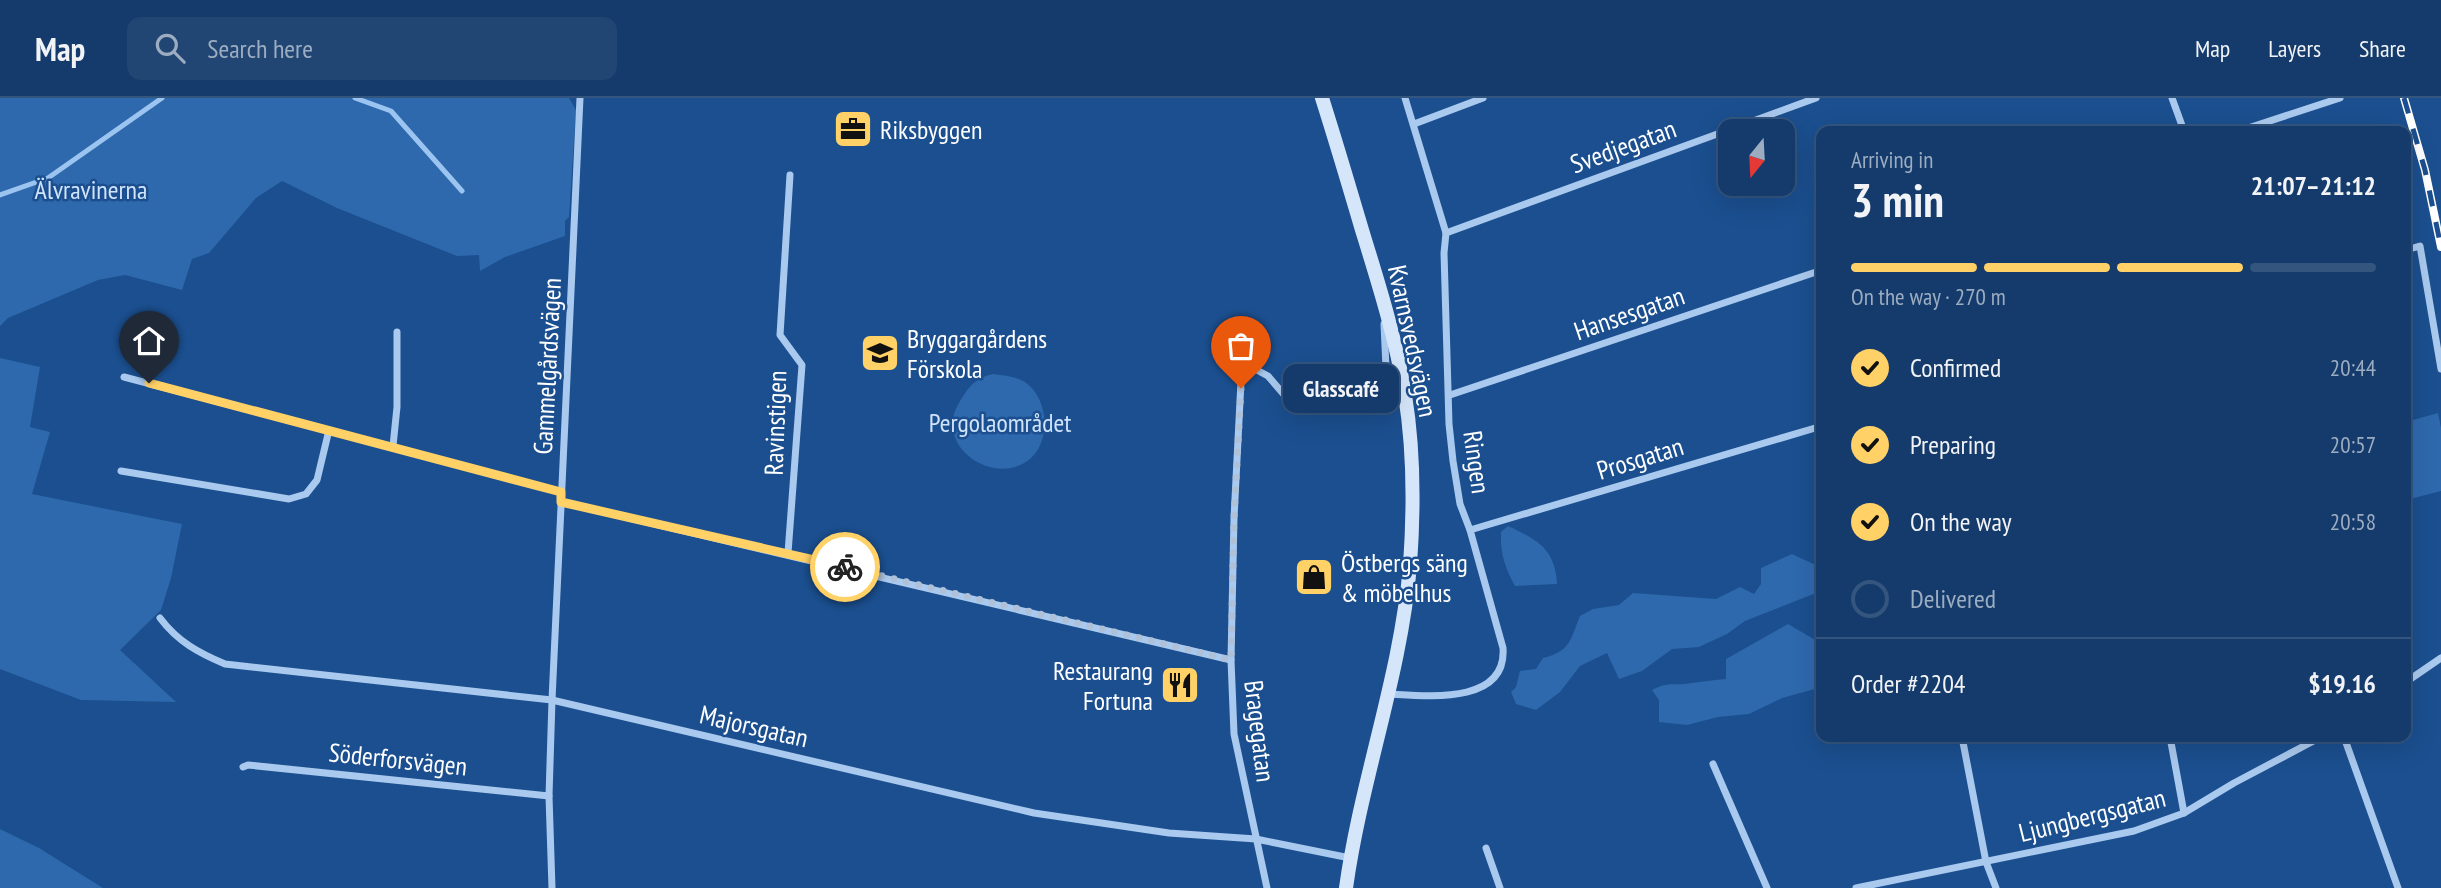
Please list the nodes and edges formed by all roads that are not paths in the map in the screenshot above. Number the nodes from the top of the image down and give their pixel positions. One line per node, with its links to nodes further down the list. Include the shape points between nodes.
1 (580, 98): 24 (street, Gammelgårdsvägen)
2 (1322, 98): 15 (street, Kvarnsvedsvägen)
3 (1405, 98): 8 (street, Ringen)
4 (1483, 98): 8 (street)
5 (1816, 98): 12 (street, Svedjegatan)
6 (2172, 98): 9 (street)
7 (2340, 98): 10 (street)
8 (1414, 124): 12 (street, Ringen)
9 (2182, 126)
10 (2254, 126)
11 (790, 175): 27 (street, Ravinstigen, via 780,335 803,365)
12 (1446, 233): 19 (street, Ringen)
13 (2411, 249): 17 (street, via 2420,246)
14 (1816, 272): 19 (street, Hansesgatan)
15 (1382, 295): 30 (street, Bragegatan, via 1385,368 1369,392 1350,403 1286,397 1268,376 1242,362); 32 (street, Kvarnsvedsvägen, via 1405,397 1413,502 1410,567)
16 (397, 332): 22 (street)
17 (2441, 369)
18 (124, 377): 21 (street)
19 (1450, 395): 26 (street, Ringen, via 1453,461)
20 (1816, 428): 26 (street, Prosgatan)
21 (329, 430): 22 (street); 23 (street, via 317,480 306,494 289,499)
22 (394, 446): 24 (street)
23 (121, 471)
24 (561, 492): 25 (street, Gammelgårdsvägen)
25 (561, 502): 27 (street); 33 (street, Gammelgårdsvägen)
26 (1470, 530): 32 (street, Ringen, via 1503,648 1502,668 1485,685 1469,691 1437,696)
27 (788, 554): 30 (street)
28 (160, 618): 33 (street, Majorsgatan, via 173,635 197,652 225,664)
29 (2441, 658): 31 (street)
30 (1231, 660): 42 (street, Bragegatan, via 1234,734)
31 (2411, 679)
32 (1389, 694): 44 (street, Kvarnsvedsvägen)
33 (552, 701): 40 (street, Gammelgårdsvägen); 42 (street, Majorsgatan, via 1034,813 1169,833)
34 (1963, 742): 45 (street)
35 (2171, 742): 41 (street)
36 (2312, 742): 41 (street, Ljungbergsgatan)
37 (2346, 742): 53 (street)
38 (1713, 764): 50 (street)
39 (243, 767): 40 (street, Söderforsvägen)
40 (549, 796): 46 (street, Gammelgårdsvägen)
41 (2184, 813): 45 (street, Ljungbergsgatan, via 2134,831)
42 (1256, 839): 44 (street, Majorsgatan); 47 (street, Bragegatan)
43 (1486, 848): 49 (street)
44 (1350, 858): 48 (street, Kvarnsvedsvägen)
45 (1986, 862): 51 (street, Ljungbergsgatan); 52 (street)
46 (552, 888)
47 (1267, 888)
48 (1346, 888)
49 (1500, 888)
50 (1767, 888)
51 (1856, 888)
52 (1996, 888)
53 (2398, 888)

